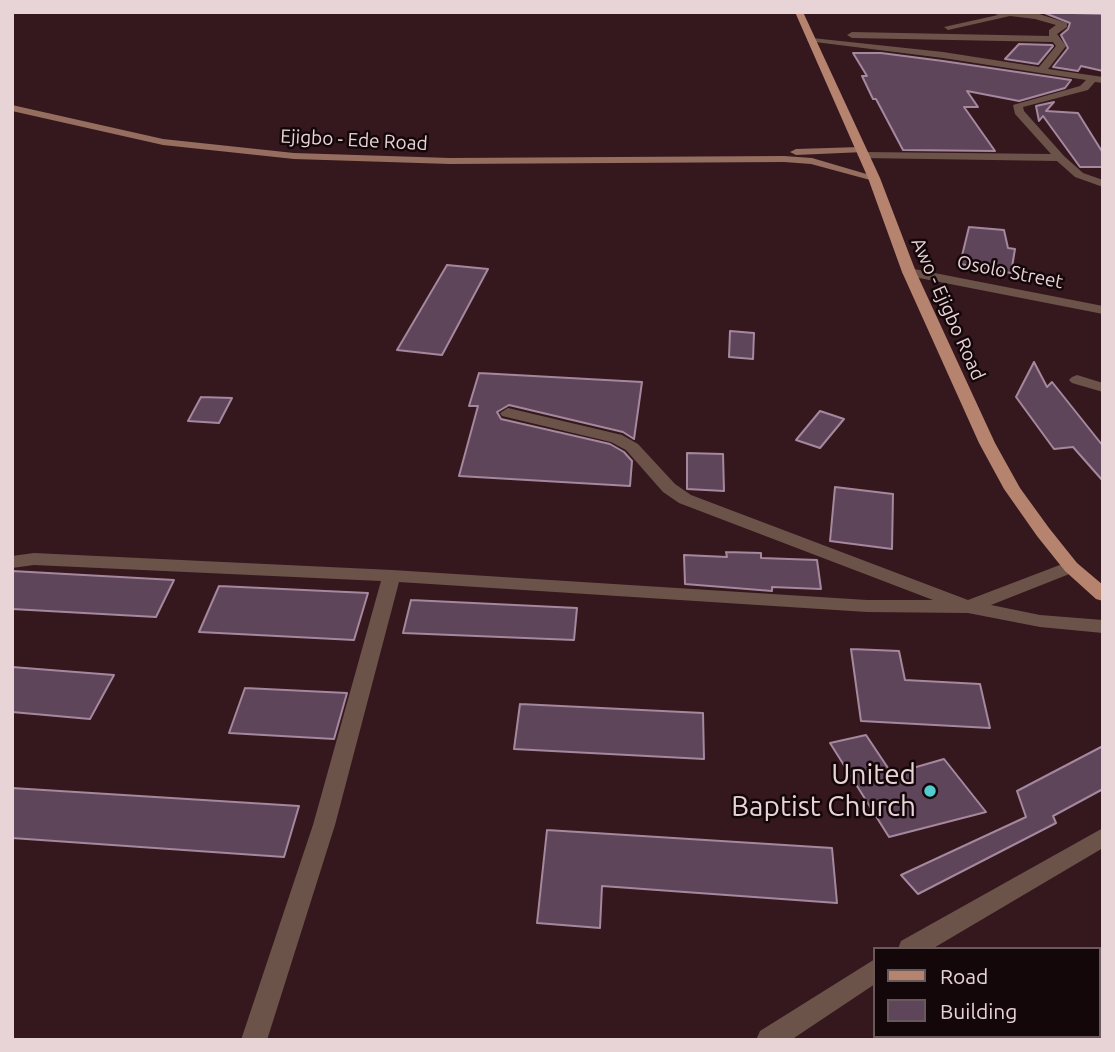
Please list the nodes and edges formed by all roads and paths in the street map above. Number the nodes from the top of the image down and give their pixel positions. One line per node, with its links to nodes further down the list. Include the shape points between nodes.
1 (949, 12): 5 (street)
2 (994, 12): 3 (street)
3 (1018, 13): 5 (street); 7 (street, via 1064,26 1054,30)
4 (800, 14): 6 (main road, Awo - Ejigbo Road)
5 (948, 32): 6 (street); 7 (street)
6 (810, 36): 8 (street); 11 (main road, Awo - Ejigbo Road)
7 (1055, 39): 8 (street, via 1061,46)
8 (1042, 70): 9 (street)
9 (1097, 80): 13 (street, via 1084,88 1018,105 1019,112)
10 (12, 108): 12 (main road, Ejigbo - Ede Road, via 163,142 233,151 392,160)
11 (862, 152): 12 (main road, Ejigbo - Ede Road); 13 (street); 14 (main road, Awo - Ejigbo Road)
12 (698, 158): 14 (main road, Ejigbo - Ede Road, via 800,160)
13 (1060, 158): 15 (street, via 1079,175)
14 (874, 178): 16 (main road, Awo - Ejigbo Road)
15 (1103, 184)
16 (909, 272): 17 (street, Osolo Street); 22 (main road, Awo - Ejigbo Road, via 1012,489)
17 (1103, 310)
18 (1077, 380): 19 (street)
19 (1103, 388)
20 (508, 413): 25 (street, via 616,438 632,447 685,499)
21 (12, 562): 23 (street, via 34,559)
22 (1071, 567): 24 (main road, Awo - Ejigbo Road); 25 (street)
23 (392, 576): 25 (street, via 854,605); 30 (street, via 324,825)
24 (1103, 595)
25 (968, 607): 26 (street)
26 (1103, 627)
27 (1103, 837): 28 (street)
28 (913, 947)
29 (874, 971): 31 (street)
30 (254, 1040)
31 (769, 1040)

